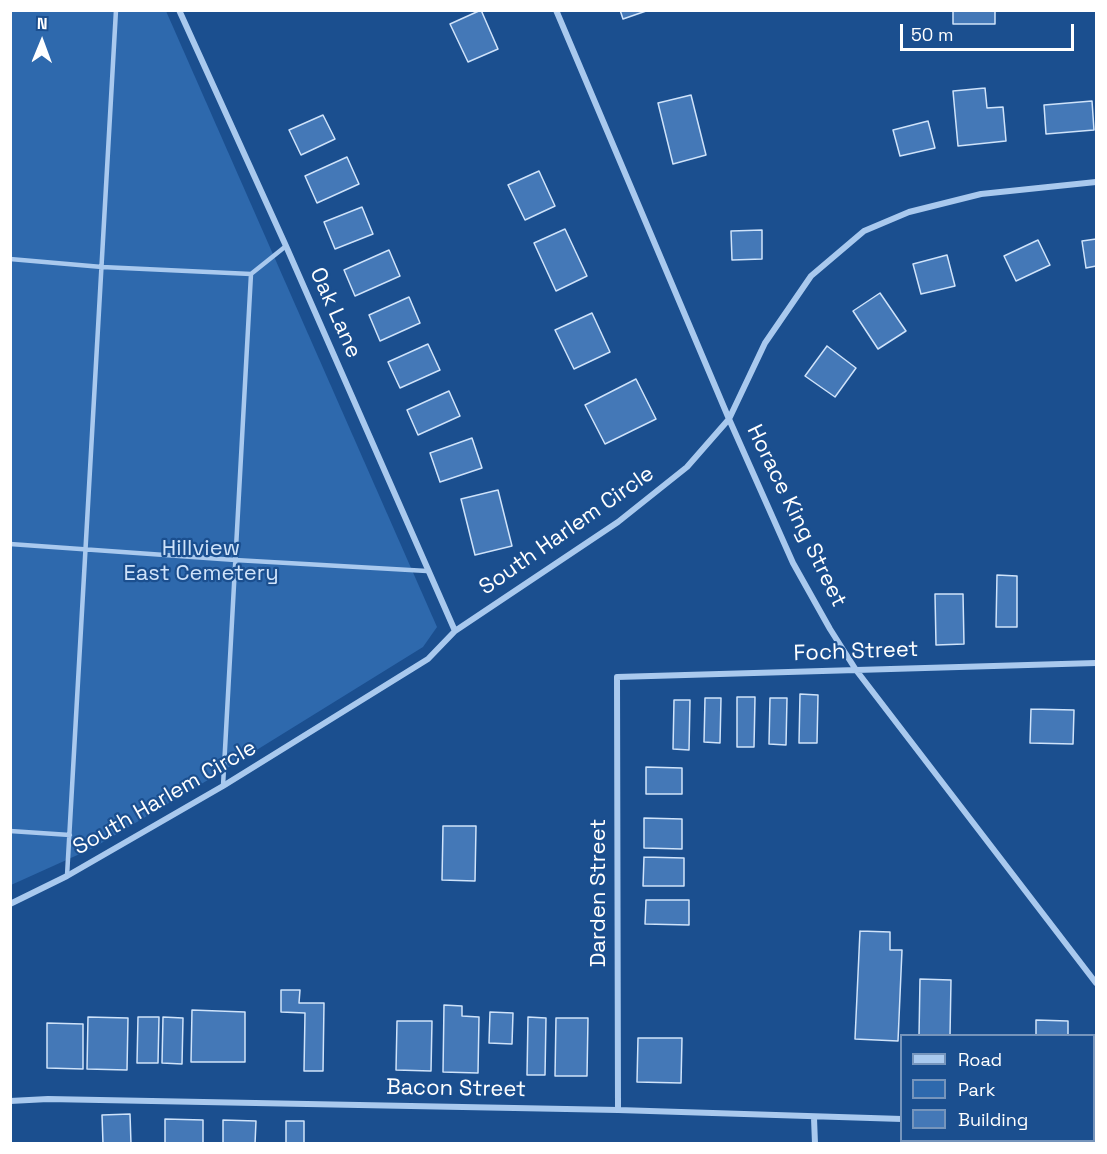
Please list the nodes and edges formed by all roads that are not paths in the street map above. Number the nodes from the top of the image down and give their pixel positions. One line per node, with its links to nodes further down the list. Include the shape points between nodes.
1 (116, 10): 7 (lane)
2 (179, 10): 5 (street, Oak Lane)
3 (556, 10): 9 (street, Horace King Street)
4 (1096, 182): 9 (street, South Harlem Circle, via 981,194 909,212 864,231 811,276 765,343)
5 (286, 246): 8 (lane); 13 (street, Oak Lane)
6 (10, 259): 7 (lane)
7 (102, 267): 8 (lane); 11 (lane)
8 (251, 274): 12 (lane)
9 (729, 418): 14 (street, South Harlem Circle, via 687,467 618,522); 16 (street, Horace King Street, via 793,563)
10 (10, 544): 11 (lane)
11 (85, 549): 12 (lane); 20 (lane)
12 (235, 560): 13 (lane); 18 (lane)
13 (428, 571): 14 (street, Oak Lane)
14 (455, 631): 18 (street, South Harlem Circle, via 428,659)
15 (1096, 663): 16 (street, Foch Street)
16 (856, 669): 17 (street, Foch Street); 23 (street, Horace King Street)
17 (616, 677): 25 (street, Darden Street)
18 (223, 786): 21 (street, South Harlem Circle)
19 (10, 831): 20 (lane)
20 (70, 835): 21 (lane)
21 (67, 876): 22 (street, South Harlem Circle)
22 (10, 904)
23 (1096, 983)
24 (10, 1101): 25 (street, Bacon Street)
25 (618, 1110): 26 (street, Bacon Street)
26 (814, 1118): 27 (street, Bacon Street); 28 (street)
27 (900, 1119)
28 (814, 1143)

